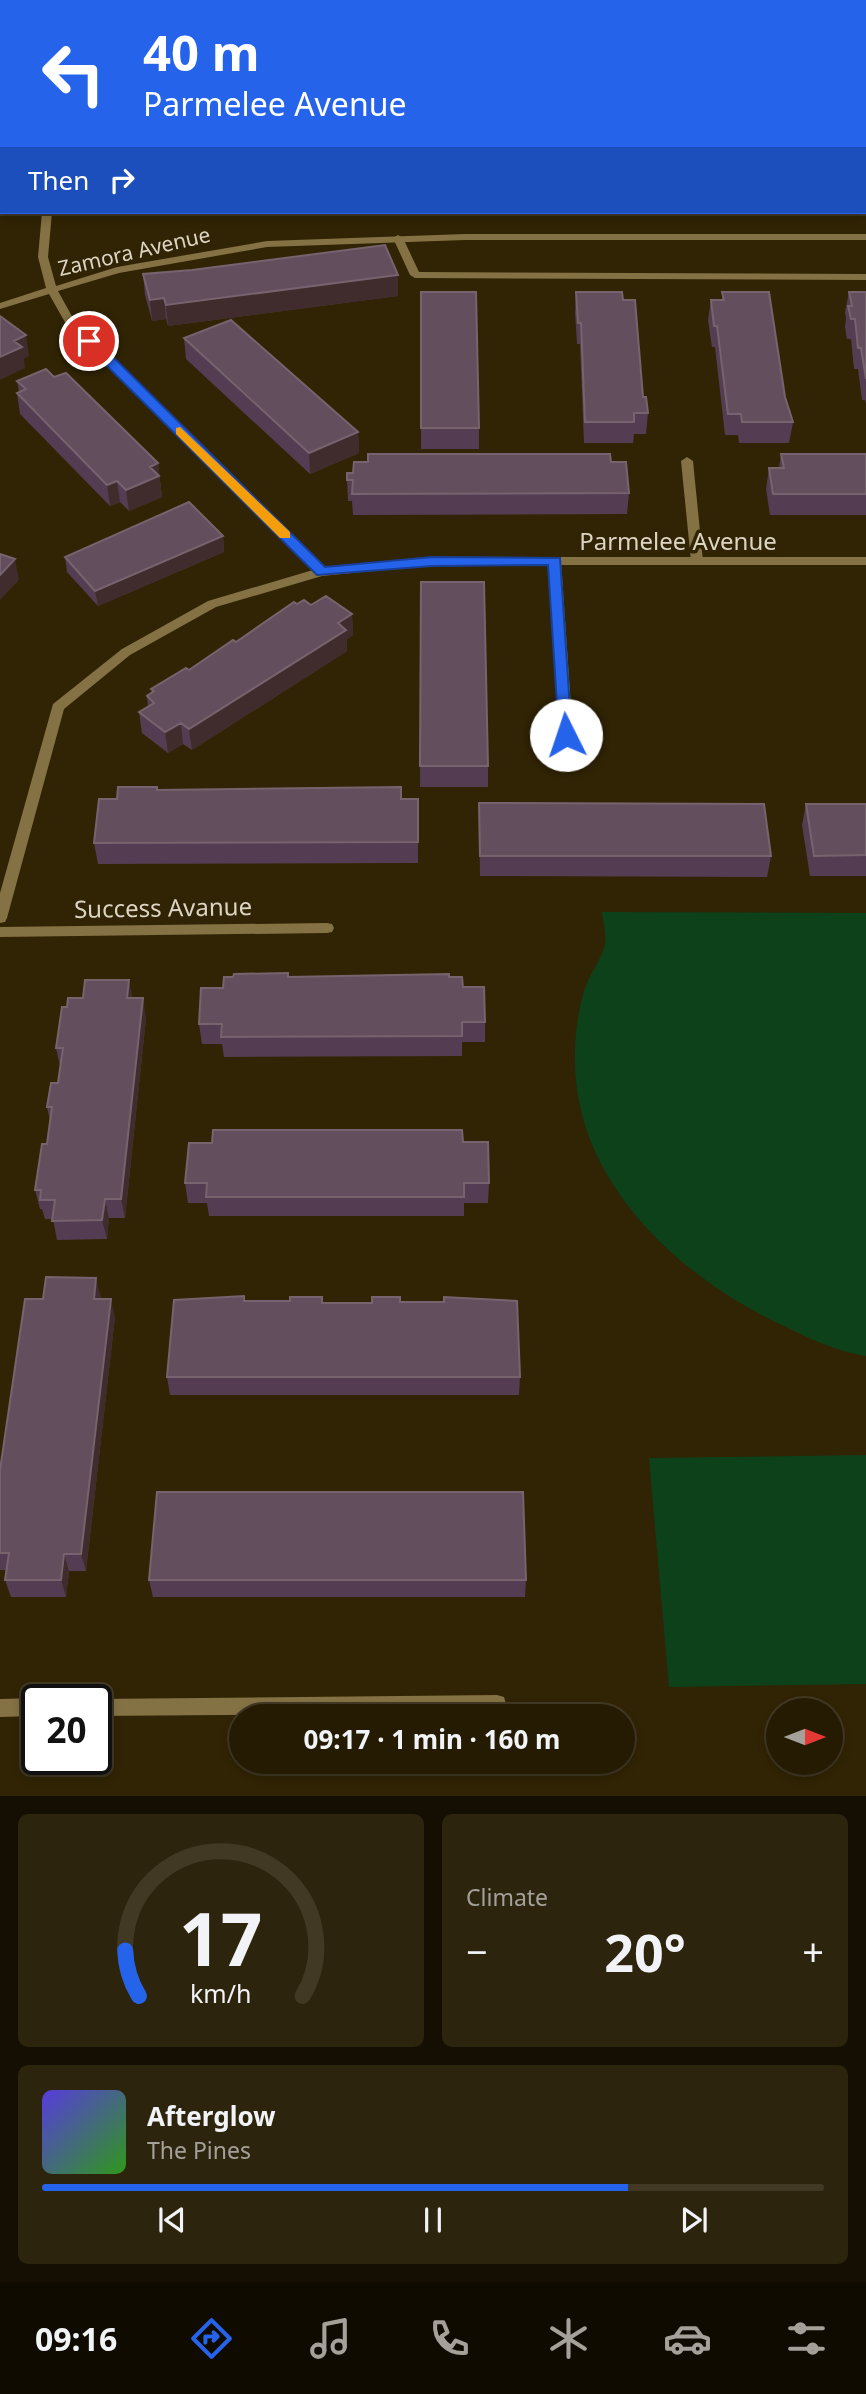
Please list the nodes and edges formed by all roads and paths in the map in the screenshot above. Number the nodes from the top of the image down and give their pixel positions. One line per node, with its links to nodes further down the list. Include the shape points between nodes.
1 (47, 214): 5 (street, via 42,266)
2 (866, 237): 3 (street, Zamora Avenue)
3 (398, 238): 4 (street, via 415,275); 5 (street, Zamora Avenue, via 228,249 117,270)
4 (866, 277)
5 (50, 289): 6 (street, Zamora Avenue); 11 (street, via 70,322)
6 (0, 306)
7 (687, 461): 9 (street)
8 (555, 561): 9 (street, Parmelee Avenue); 11 (street, Parmelee Avenue, via 432,561); 12 (street)
9 (697, 561): 10 (street, Parmelee Avenue)
10 (866, 561)
11 (322, 572): 13 (street, Parmelee Avenue, via 212,604 126,652 58,707)
12 (566, 735)
13 (0, 918)
14 (327, 928): 15 (street, Success Avanue)
15 (0, 932)
16 (229, 1706): 18 (street)
17 (21, 1707): 19 (street)
18 (112, 1707)
19 (0, 1708)

